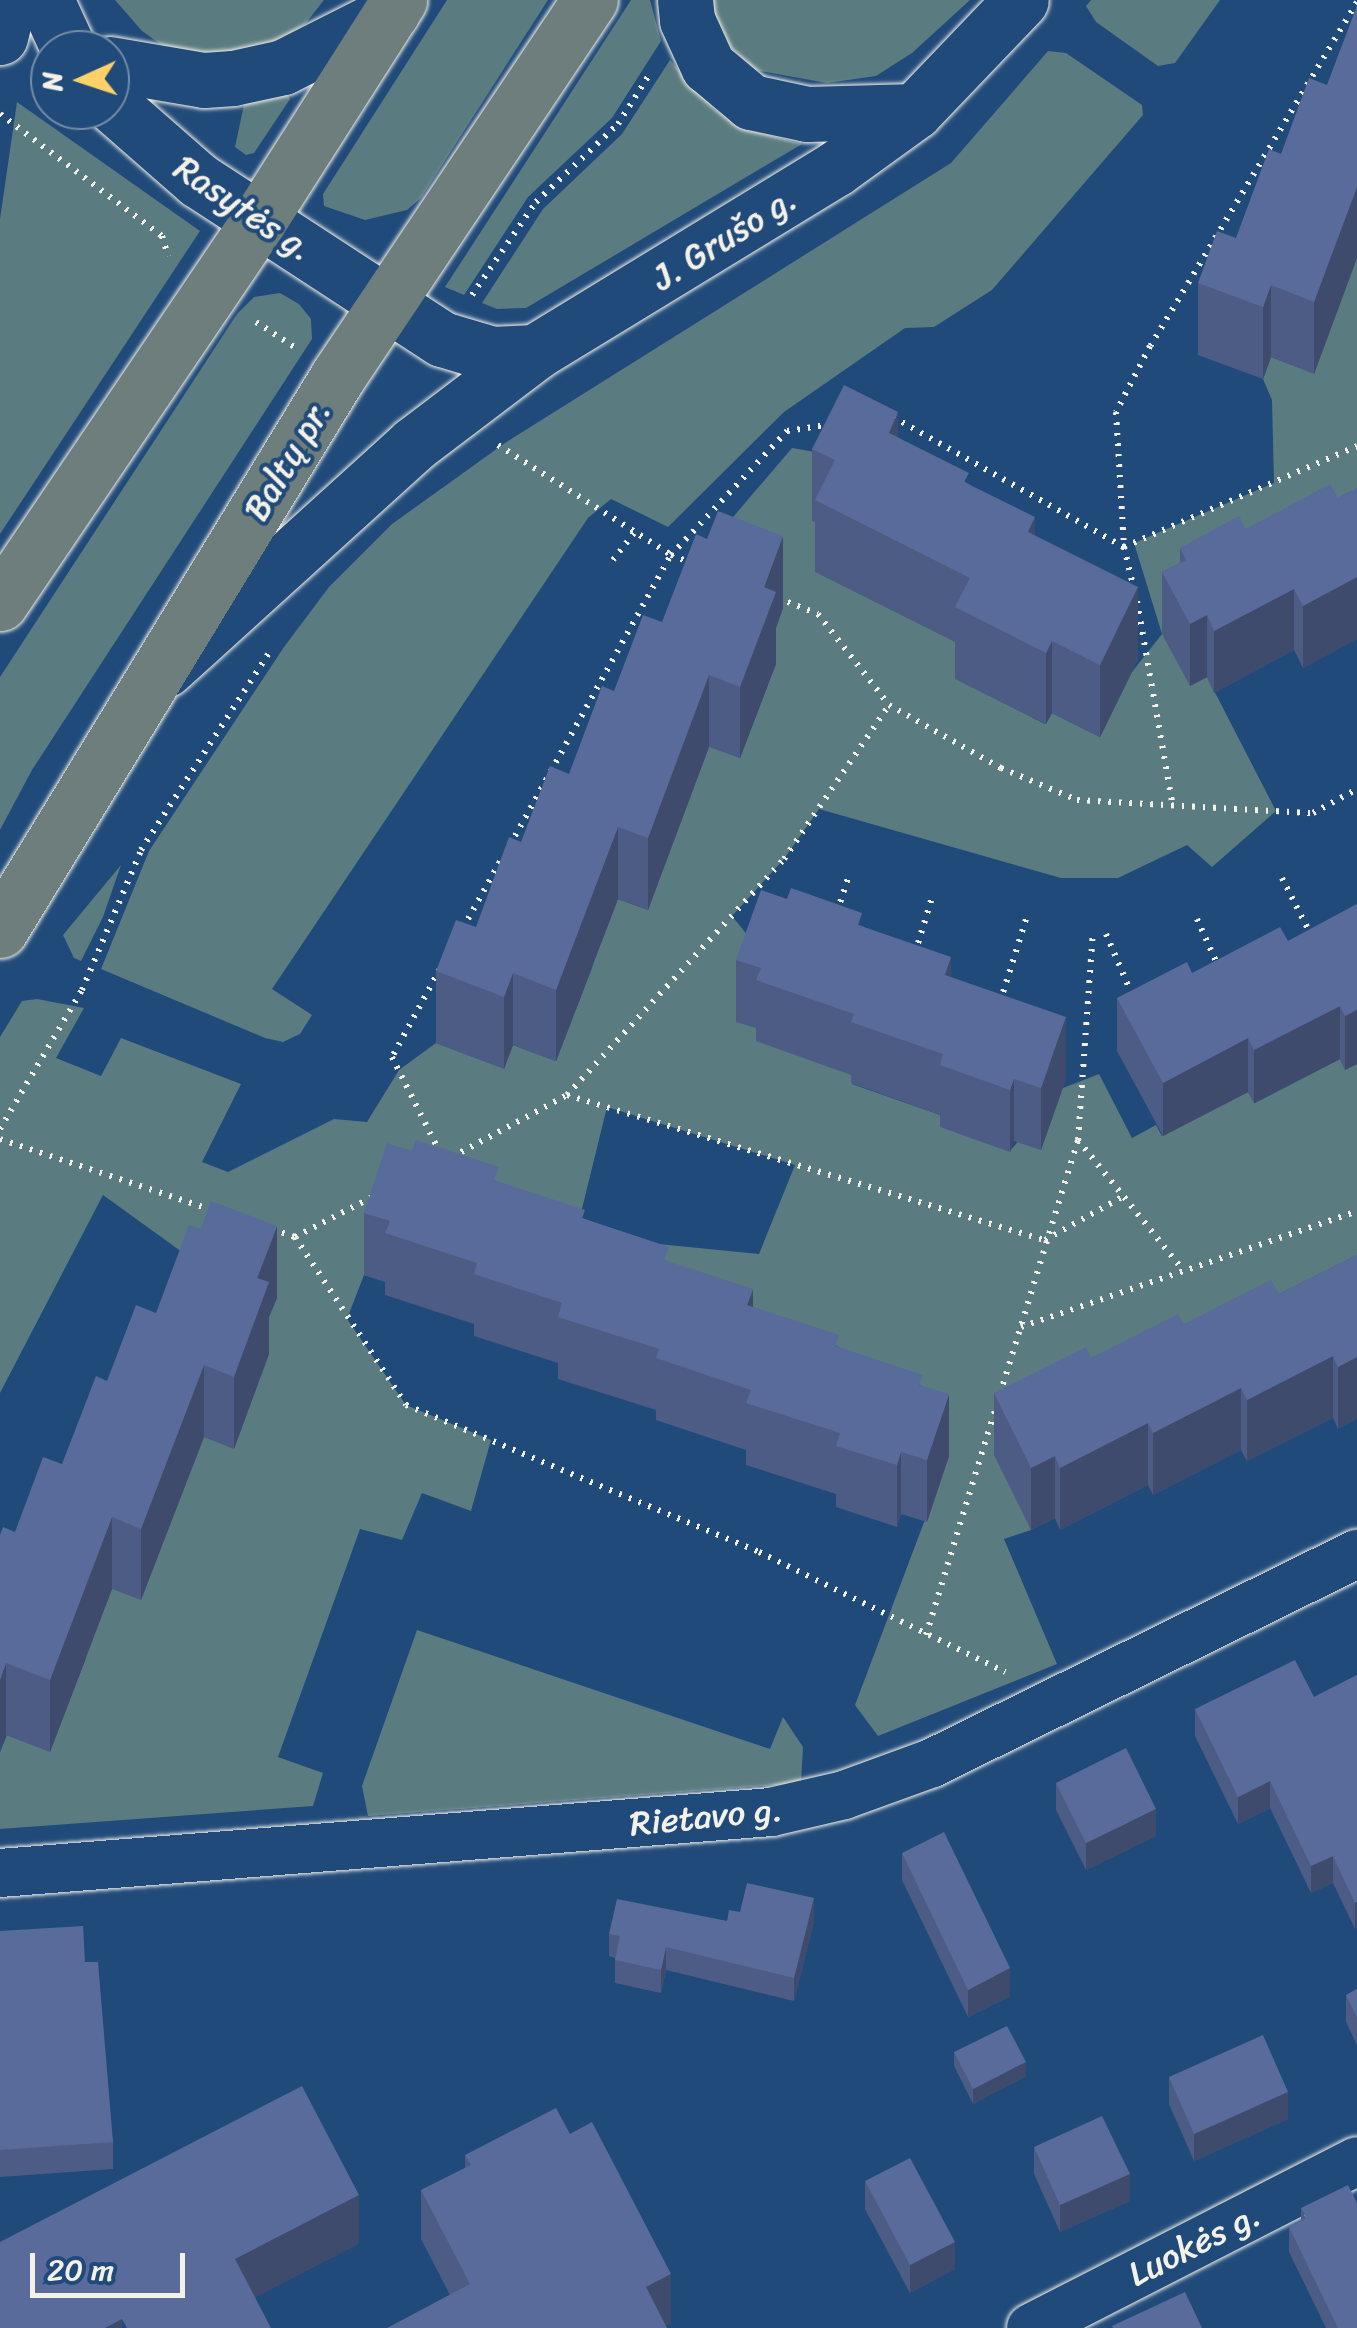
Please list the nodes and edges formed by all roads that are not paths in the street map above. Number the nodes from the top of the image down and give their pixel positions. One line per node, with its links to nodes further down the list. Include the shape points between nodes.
1 (9, 0): 8 (main road)
2 (46, 0): 7 (main road)
3 (590, 0): 13 (main road, Baltų pr.)
4 (1022, 0): 10 (main road, J. Grušo g.)
5 (396, 6): 9 (main road, via 283,67 204,80); 12 (main road)
6 (686, 10): 10 (main road, via 708,66 751,102 807,114)
7 (60, 30)
8 (0, 37)
9 (130, 67)
10 (915, 111): 14 (main road, J. Grušo g., via 714,247)
11 (130, 122): 12 (main road, Rasytės g., via 166,156)
12 (260, 220): 13 (main road, Rasytės g.); 15 (main road)
13 (385, 303): 14 (main road, via 442,339 492,354); 16 (main road, Baltų pr.)
14 (536, 352): 16 (main road, J. Grušo g., via 344,502)
15 (0, 602)
16 (160, 674): 17 (main road, Baltų pr.)
17 (0, 930)
18 (1357, 1554): 19 (street, Rietavo g., via 873,1788 771,1812)
19 (0, 1873)
20 (1357, 2161): 21 (street, Luokės g.)
21 (1031, 2328)

